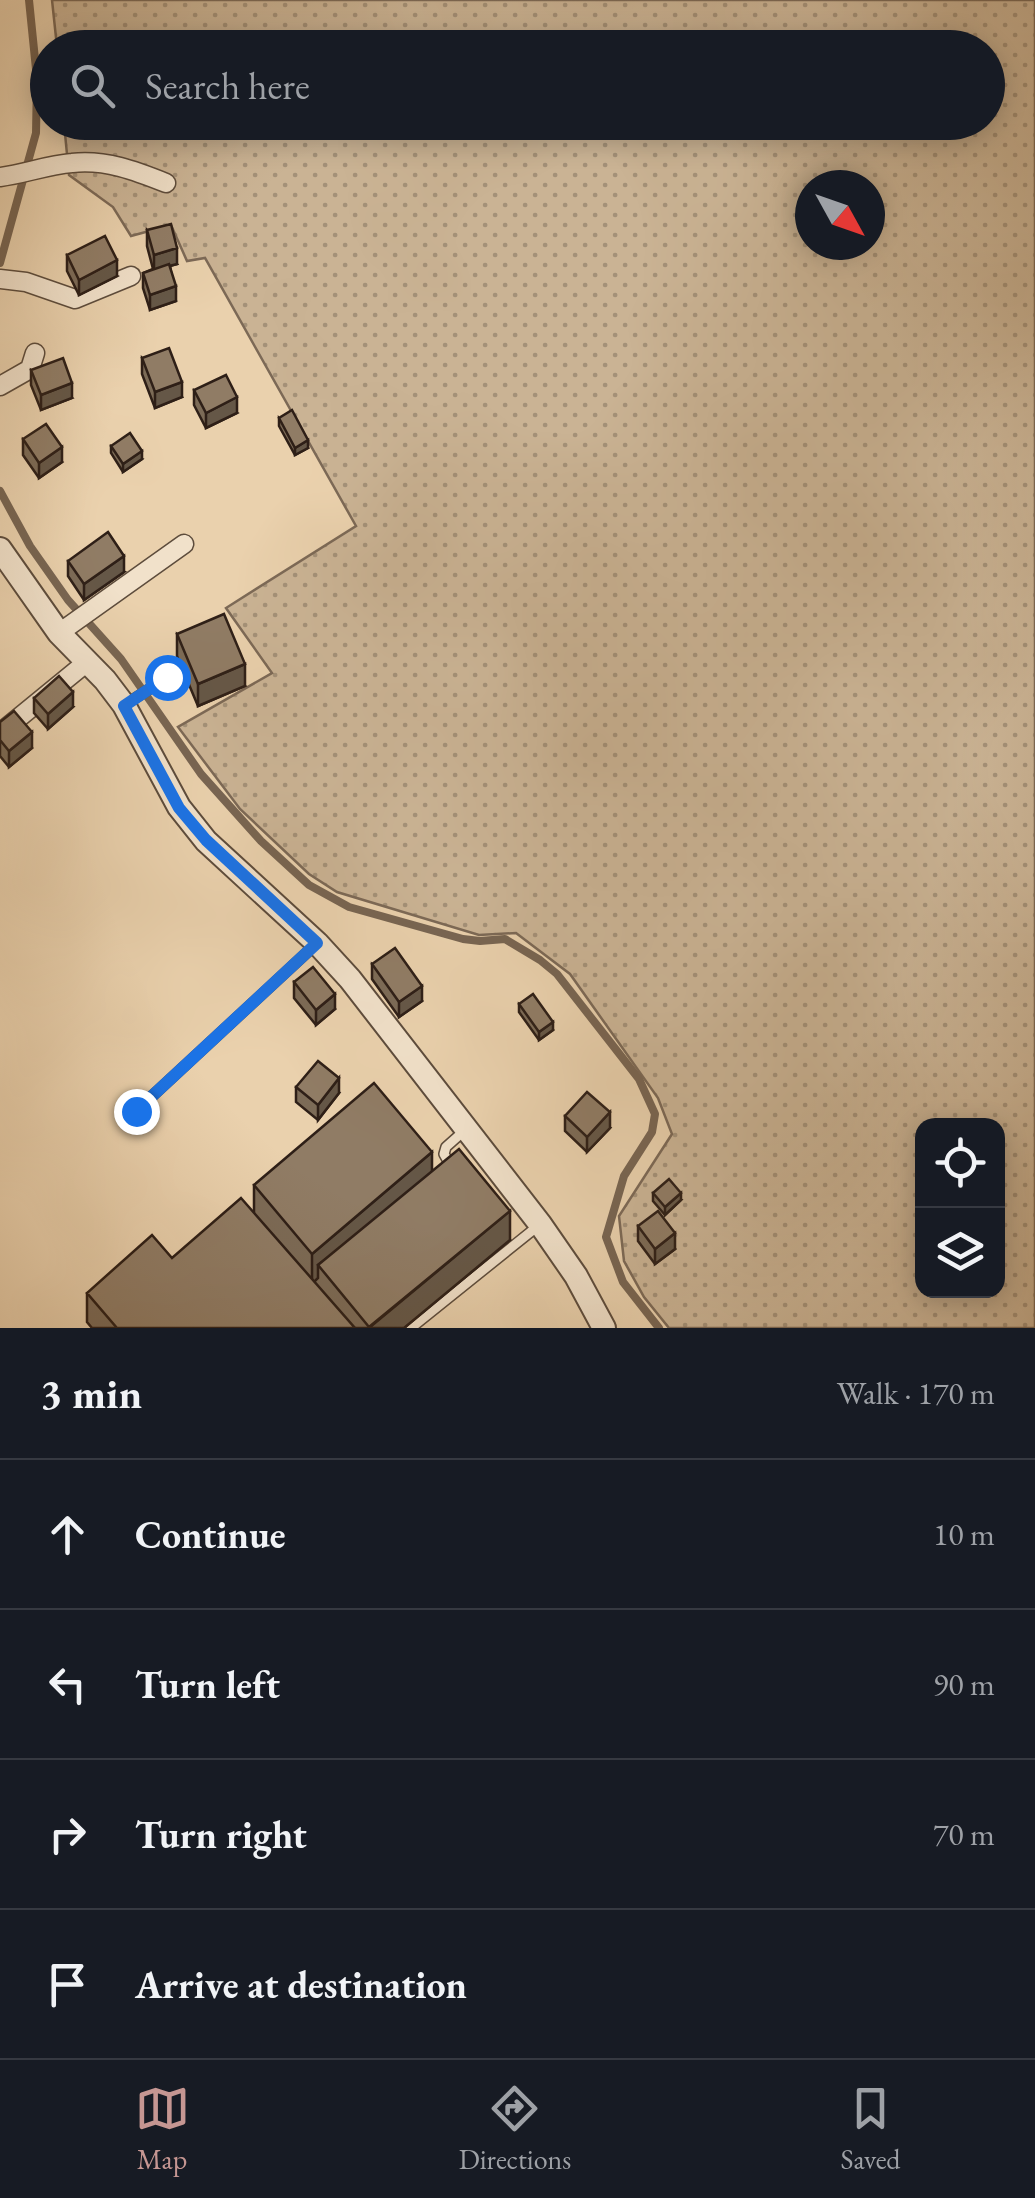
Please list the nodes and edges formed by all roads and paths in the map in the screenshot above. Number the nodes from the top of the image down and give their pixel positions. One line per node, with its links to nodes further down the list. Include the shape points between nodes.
1 (6, 176): 2 (street, via 102,163)
2 (166, 182)
3 (130, 276): 4 (street, via 75,299)
4 (6, 279)
5 (35, 352): 6 (street, via 30,369)
6 (0, 386)
7 (184, 544): 9 (street)
8 (0, 549): 9 (street)
9 (63, 630): 10 (street)
10 (87, 662): 12 (street); 13 (street)
11 (179, 670): 12 (lane)
12 (134, 698): 14 (street, via 179,808)
13 (0, 732)
14 (317, 943): 15 (lane); 16 (street)
15 (136, 1111)
16 (466, 1130): 17 (lane, via 444,1154); 18 (street)
17 (466, 1183)
18 (540, 1224): 20 (lane); 22 (street)
19 (506, 1226): 20 (lane)
20 (520, 1241): 21 (lane)
21 (411, 1328)
22 (604, 1328)

